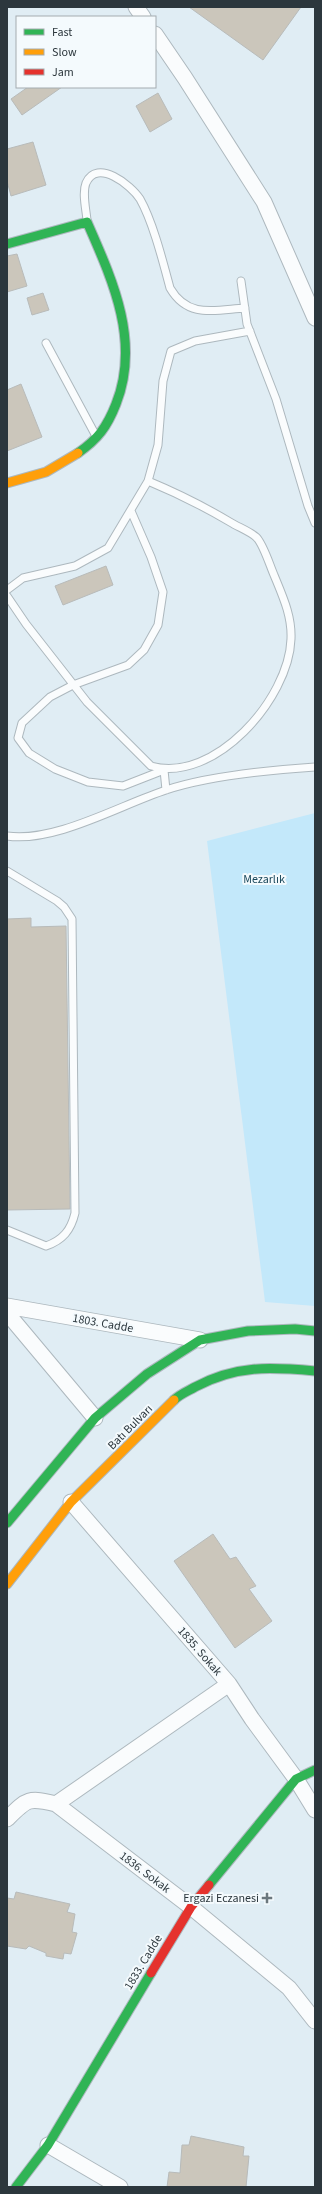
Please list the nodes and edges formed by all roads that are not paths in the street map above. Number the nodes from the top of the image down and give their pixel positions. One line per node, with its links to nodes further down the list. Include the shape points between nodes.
1 (136, 7): 2 (street)
2 (142, 16)
3 (156, 35): 8 (street, via 264,202)
4 (87, 222): 5 (street); 7 (lane, via 84,190 89,178 99,173 118,179 133,190 144,207 175,297 182,304 196,310); 11 (street, via 111,276 125,326 127,357 122,390)
5 (7, 244)
6 (241, 281): 7 (lane)
7 (245, 308): 9 (lane)
8 (315, 318)
9 (250, 331): 12 (lane, via 195,341 171,351 163,381 158,445); 15 (lane, via 276,399)
10 (46, 343): 11 (lane)
11 (97, 439): 13 (street, via 60,466 30,480)
12 (148, 481): 14 (lane); 20 (lane, via 184,495 257,538 288,609 291,640 285,667 266,708 229,746 188,767)
13 (7, 483)
14 (130, 511): 16 (lane, via 108,548 75,566 23,578); 18 (lane, via 151,557 163,592 158,625 144,650 128,665)
15 (315, 523)
16 (7, 590)
17 (7, 596): 18 (lane)
18 (73, 684): 20 (lane, via 87,702 151,766); 20 (lane, via 50,697 22,723 18,738 28,753 55,769 88,782 123,786)
19 (315, 767): 21 (lane, via 199,781)
20 (164, 770): 21 (lane)
21 (166, 790): 22 (lane, via 44,835)
22 (7, 836)
23 (7, 871): 24 (lane, via 58,901 72,919 75,1213 66,1234 55,1243 46,1246)
24 (7, 1230)
25 (7, 1306): 28 (street, 1803. Cadde)
26 (7, 1314): 30 (street)
27 (315, 1331): 28 (street, via 248,1331)
28 (200, 1340): 30 (street, via 147,1374)
29 (315, 1371): 31 (street, Batı Bulvarı, via 272,1367 244,1369 210,1379 177,1398)
30 (95, 1418): 32 (street)
31 (71, 1502): 33 (street, Batı Bulvarı); 34 (street, 1835. Sokak)
32 (7, 1523)
33 (7, 1584)
34 (229, 1684): 36 (street, 1835. Sokak); 37 (street)
35 (315, 1770): 36 (street, 1833. Cadde)
36 (296, 1779): 38 (street, 1835. Sokak); 40 (street, 1833. Cadde)
37 (56, 1804): 39 (street, 1836. Sokak, via 37,1800 23,1803); 40 (street, 1836. Sokak)
38 (315, 1810)
39 (7, 1819)
40 (191, 1907): 41 (street, 1836. Sokak, via 289,1988); 42 (street, 1833. Cadde)
41 (315, 2021)
42 (48, 2145): 43 (street, 1833. Cadde); 44 (street)
43 (16, 2187)
44 (120, 2187)

